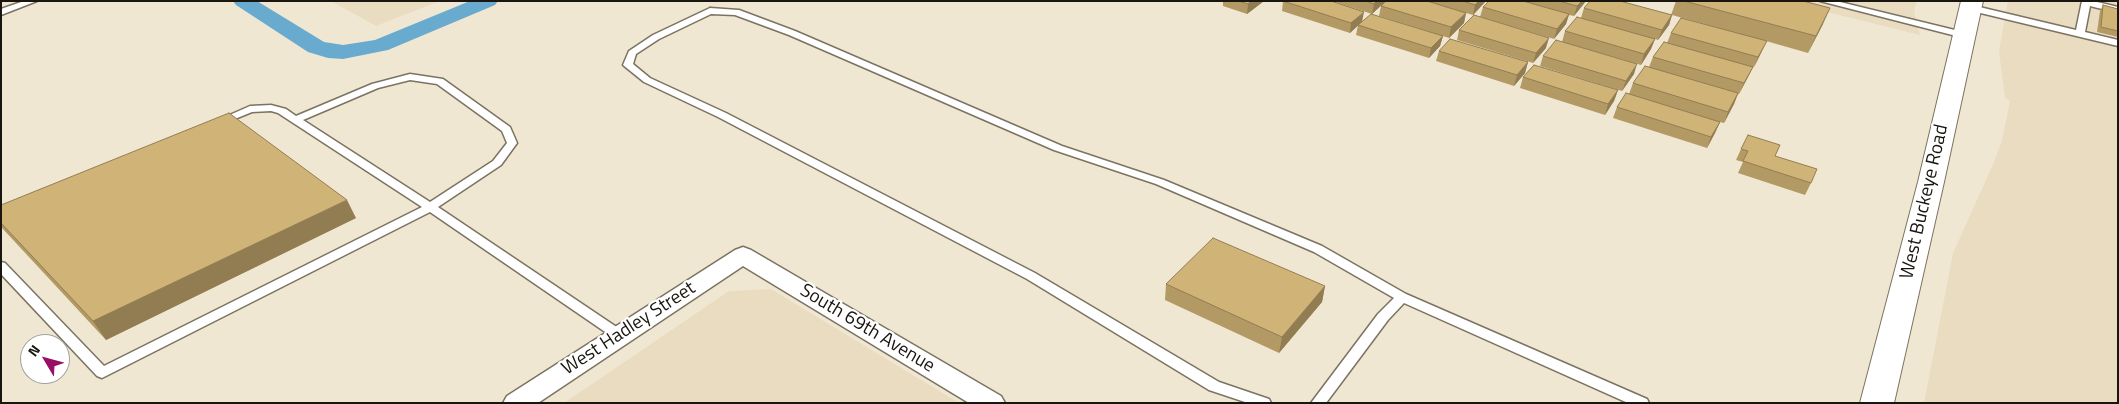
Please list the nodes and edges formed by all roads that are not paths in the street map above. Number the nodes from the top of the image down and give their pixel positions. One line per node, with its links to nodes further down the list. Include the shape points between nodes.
1 (33, 1): 6 (lane)
2 (1824, 1): 4 (lane)
3 (1971, 4): 7 (lane); 8 (main road, West Buckeye Road)
4 (1857, 5): 8 (lane)
5 (2118, 10): 7 (lane, via 2086,2)
6 (1, 12)
7 (2080, 34): 9 (lane)
8 (1964, 35): 22 (main road, West Buckeye Road)
9 (2118, 44)
10 (295, 120): 11 (lane, via 270,108 250,109); 12 (lane); 12 (lane, via 375,86 410,77 440,81 506,129 512,142 497,163)
11 (207, 126)
12 (430, 206): 14 (lane, via 102,372); 16 (lane)
13 (743, 255): 16 (street, West Hadley Street); 18 (street, South 69th Avenue)
14 (1, 266)
15 (1402, 296): 19 (lane, via 1318,249 1160,182 1058,148 736,12 710,11 656,37 632,53 628,65 647,80 722,115 1031,276 1214,386); 20 (lane); 21 (lane)
16 (618, 335): 17 (street, West Hadley Street)
17 (517, 403)
18 (991, 403)
19 (1264, 403)
20 (1318, 403)
21 (1642, 403)
22 (1877, 403)

